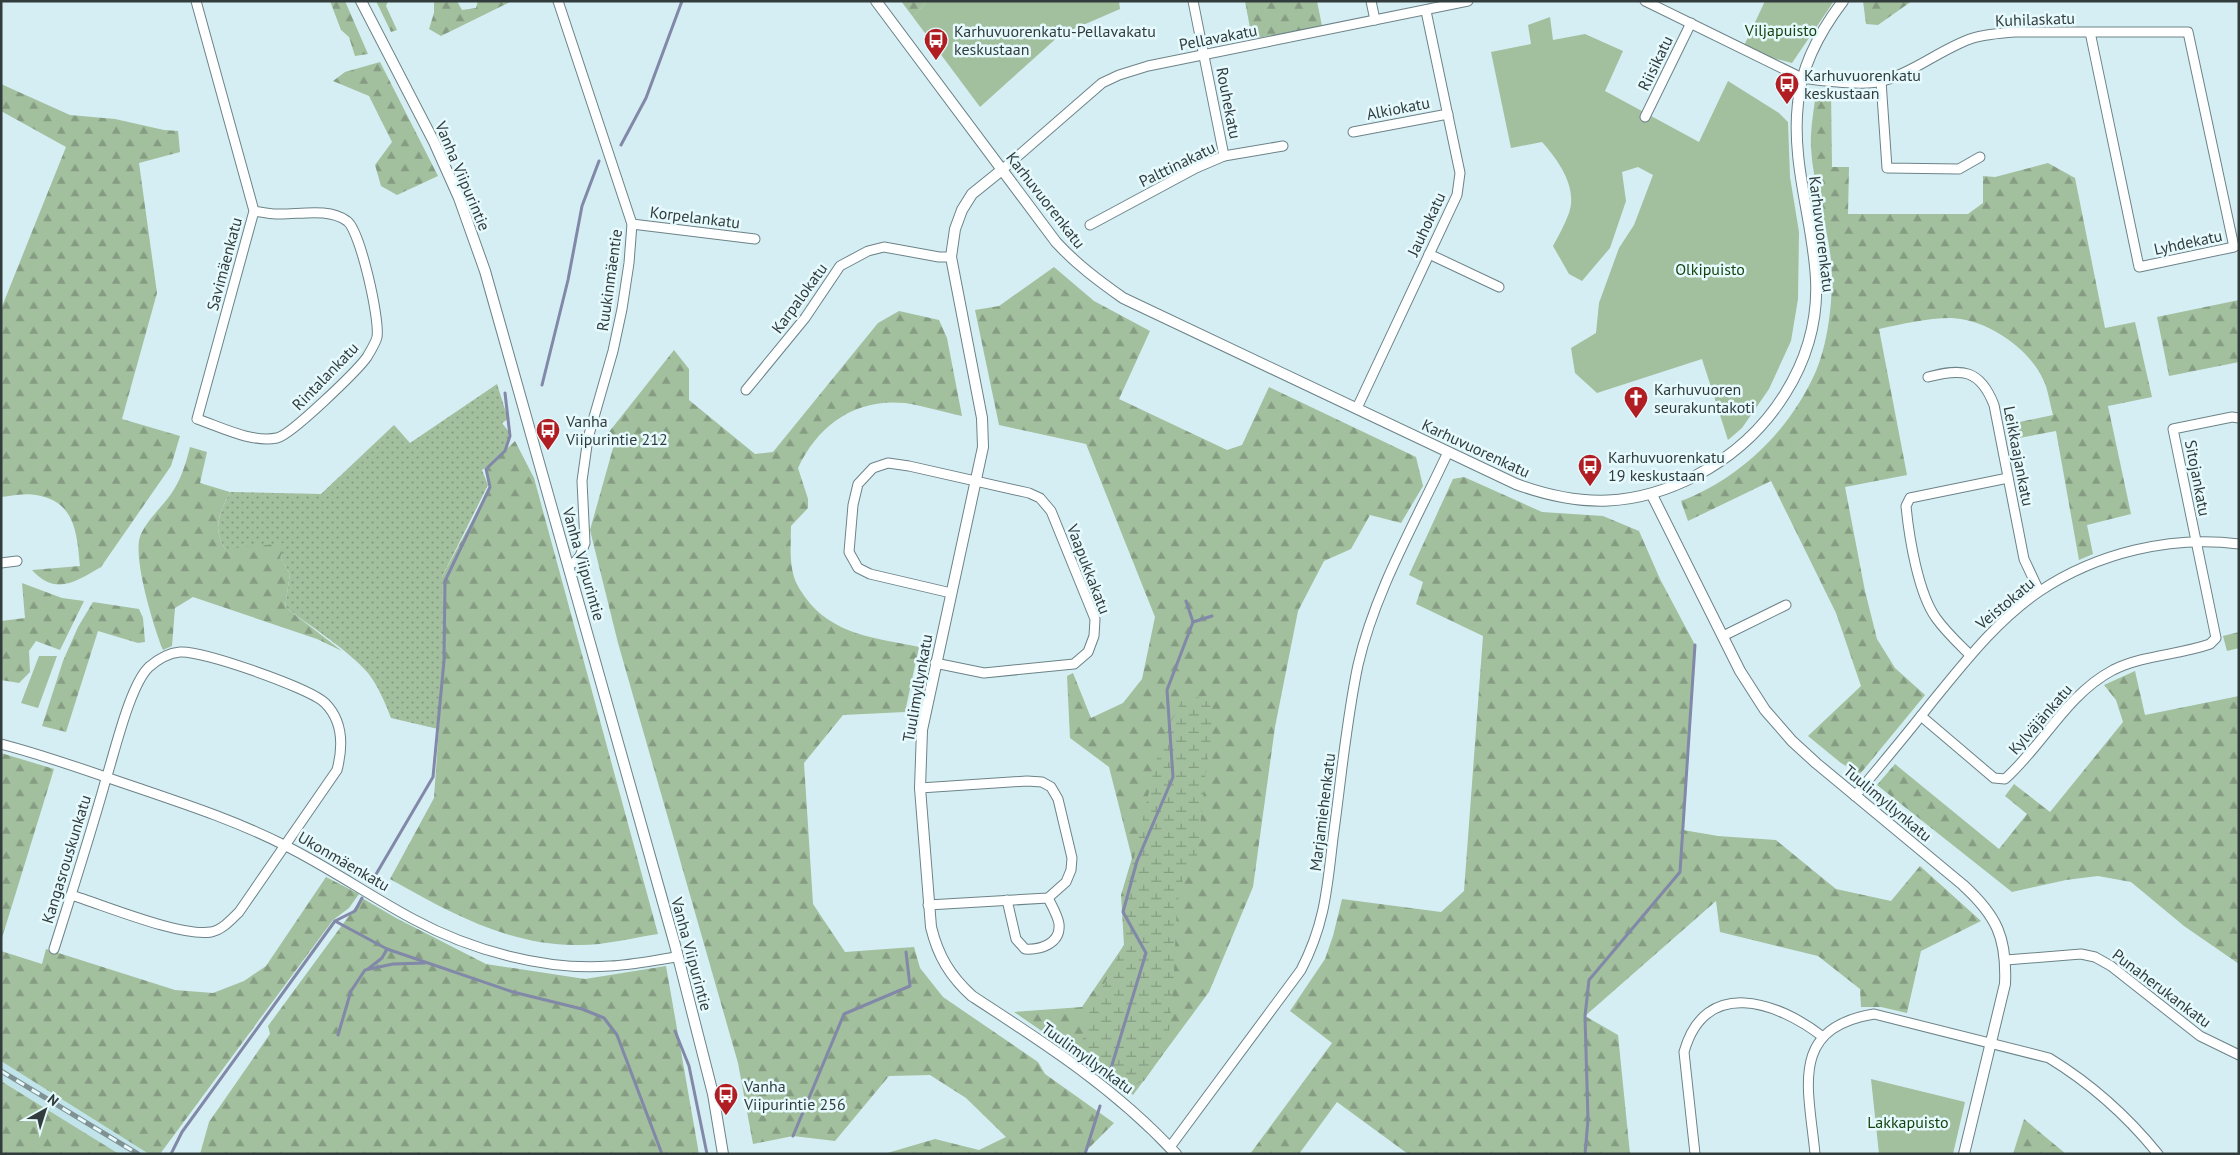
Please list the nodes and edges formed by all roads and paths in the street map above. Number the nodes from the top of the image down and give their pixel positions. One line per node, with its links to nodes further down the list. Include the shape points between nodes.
1 (196, 1): 25 (street, Savimäenkatu)
2 (361, 1): 45 (street, Vanha Viipurintie, via 434,142 471,230)
3 (558, 1): 26 (street, Ruukinmäentie)
4 (876, 1): 24 (street, Karhuvuorenkatu)
5 (1193, 1): 15 (street, Rouhekatu)
6 (1371, 1): 11 (street)
7 (1468, 1): 10 (street, Pellavakatu)
8 (1645, 1): 12 (street)
9 (1843, 1): 16 (street, Karhuvuorenkatu, via 1818,42)
10 (1426, 11): 11 (street, Pellavakatu); 18 (street, Jauhokatu)
11 (1375, 20): 15 (street, Pellavakatu)
12 (1691, 23): 16 (street); 19 (street, Riisikatu)
13 (2090, 32): 14 (street, Kuhilaskatu); 14 (street, Lyhdekatu, via 2139,267 2234,247); 17 (street, Kuhilaskatu, via 2016,32 1970,39)
14 (2188, 32)
15 (1204, 55): 22 (street, Rouhekatu); 24 (street, Pellavakatu, via 1133,70 1102,83)
16 (1802, 78): 17 (street, Kuhilaskatu); 40 (street, Karhuvuorenkatu, via 1796,135 1816,279 1816,312 1808,345 1781,402 1762,427 1724,459 1684,482)
17 (1881, 82): 23 (street, via 1887,168 1959,169)
18 (1448, 114): 20 (street, Alkiokatu); 29 (street, Jauhokatu, via 1460,184)
19 (1645, 117)
20 (1354, 132)
21 (1283, 146): 22 (street, Palttinakatu)
22 (1224, 156): 27 (street, Palttinakatu)
23 (1980, 157)
24 (1003, 169): 30 (street, Tuulimyllynkatu, via 972,194 962,210); 34 (street, Karhuvuorenkatu, via 1072,260 1123,298)
25 (254, 211): 36 (street, Savimäenkatu); 36 (street, Rintalankatu, via 323,213 348,221 358,238 377,319 377,338 367,357 307,417 278,438 255,438)
26 (632, 224): 28 (street, Korpelankatu); 45 (street, Ruukinmäentie, via 630,263 622,310 588,438 582,481 585,543 580,556)
27 (1090, 225)
28 (755, 239)
29 (1429, 254): 31 (street); 34 (street, Jauhokatu)
30 (951, 257): 33 (street, Karpalokatu, via 884,248 868,251 840,266 804,318); 39 (street, Tuulimyllynkatu, via 982,418 983,447)
31 (1499, 287)
32 (1928, 377): 38 (street, Leikkaajankatu, via 1950,371 1969,373 1982,383 1994,405)
33 (746, 390)
34 (1357, 408): 37 (street, Karhuvuorenkatu)
35 (2239, 418): 41 (street, Sitojankatu, via 2173,429)
36 (197, 419)
37 (1448, 452): 40 (street, Karhuvuorenkatu, via 1544,494 1606,502); 68 (street, Marjamiehenkatu, via 1390,576 1366,636 1353,691 1326,898 1314,944 1301,970)
38 (2008, 478): 46 (street, Leikkaajankatu, via 2024,559); 50 (street, via 1910,498 1906,506 1927,603 1947,633)
39 (976, 481): 47 (street, Tuulimyllynkatu); 47 (street, Vaapukkakatu, via 888,464 873,468 858,484 849,552 858,568 870,574); 51 (street, Vaapukkakatu, via 1029,493 1040,498 1051,511 1095,619 1094,636 1088,652 1074,664 984,673)
40 (1652, 495): 49 (street, Tuulimyllynkatu)
41 (2196, 541): 42 (street, Veistokatu); 46 (street, Veistokatu, via 2140,549 2104,559); 52 (street, Kylväjänkatu, via 2216,638 2200,648 2114,670 2092,684 2072,701 2005,779 1994,778)
42 (2239, 544)
43 (17, 561): 44 (street)
44 (1, 564)
45 (568, 565): 63 (street, Vanha Viipurintie)
46 (2040, 591): 50 (street, Veistokatu)
47 (950, 593): 51 (street, Tuulimyllynkatu)
48 (1786, 605): 49 (street)
49 (1723, 636): 56 (street, Tuulimyllynkatu, via 1765,710 1792,741)
50 (1970, 655): 52 (street, Veistokatu)
51 (935, 663): 55 (street, Tuulimyllynkatu, via 922,730)
52 (1921, 716): 56 (street, Veistokatu)
53 (1, 744): 54 (street, Ukonmäenkatu)
54 (107, 778): 57 (street, Ukonmäenkatu, via 220,817); 57 (street, Kangasrouskunkatu, via 137,683 149,667 163,657 180,652 199,654 300,688 324,702 333,715 340,732 342,753 337,770); 58 (street, Kangasrouskunkatu)
55 (920, 788): 59 (street, via 1027,781 1042,782 1051,787 1058,799 1072,858 1066,882); 61 (street, Tuulimyllynkatu)
56 (1856, 796): 64 (street, Tuulimyllynkatu, via 1984,904 1994,921)
57 (285, 845): 58 (street, Kangasrouskunkatu, via 239,912 228,924 213,932 182,930); 63 (street, Ukonmäenkatu, via 414,920 491,951 525,960 568,965 609,966)
58 (71, 895): 62 (street, Kangasrouskunkatu)
59 (1048, 898): 60 (street); 60 (street, via 1059,924 1057,935 1050,945 1038,949 1026,949 1016,939)
60 (1007, 900): 61 (street)
61 (928, 905): 68 (street, Tuulimyllynkatu, via 936,948 962,987 1098,1081)
62 (54, 949)
63 (677, 957): 69 (street, Vanha Viipurintie, via 713,1094)
64 (2006, 960): 66 (street, Tuulimyllynkatu, via 2005,984); 67 (street, Punaherukankatu, via 2081,954 2095,957 2200,1036)
65 (1823, 1037): 66 (street, via 1836,1025 1874,1014); 70 (street, via 1804,1022 1767,1006 1730,1003 1714,1008 1698,1020 1684,1052); 71 (street, via 1811,1056 1808,1074)
66 (1992, 1042): 72 (street, Tuulimyllynkatu); 73 (street, via 2049,1058 2066,1069 2134,1125)
67 (2239, 1056)
68 (1173, 1150)
69 (723, 1154)
70 (1694, 1154)
71 (1815, 1154)
72 (1964, 1154)
73 (2158, 1154)

